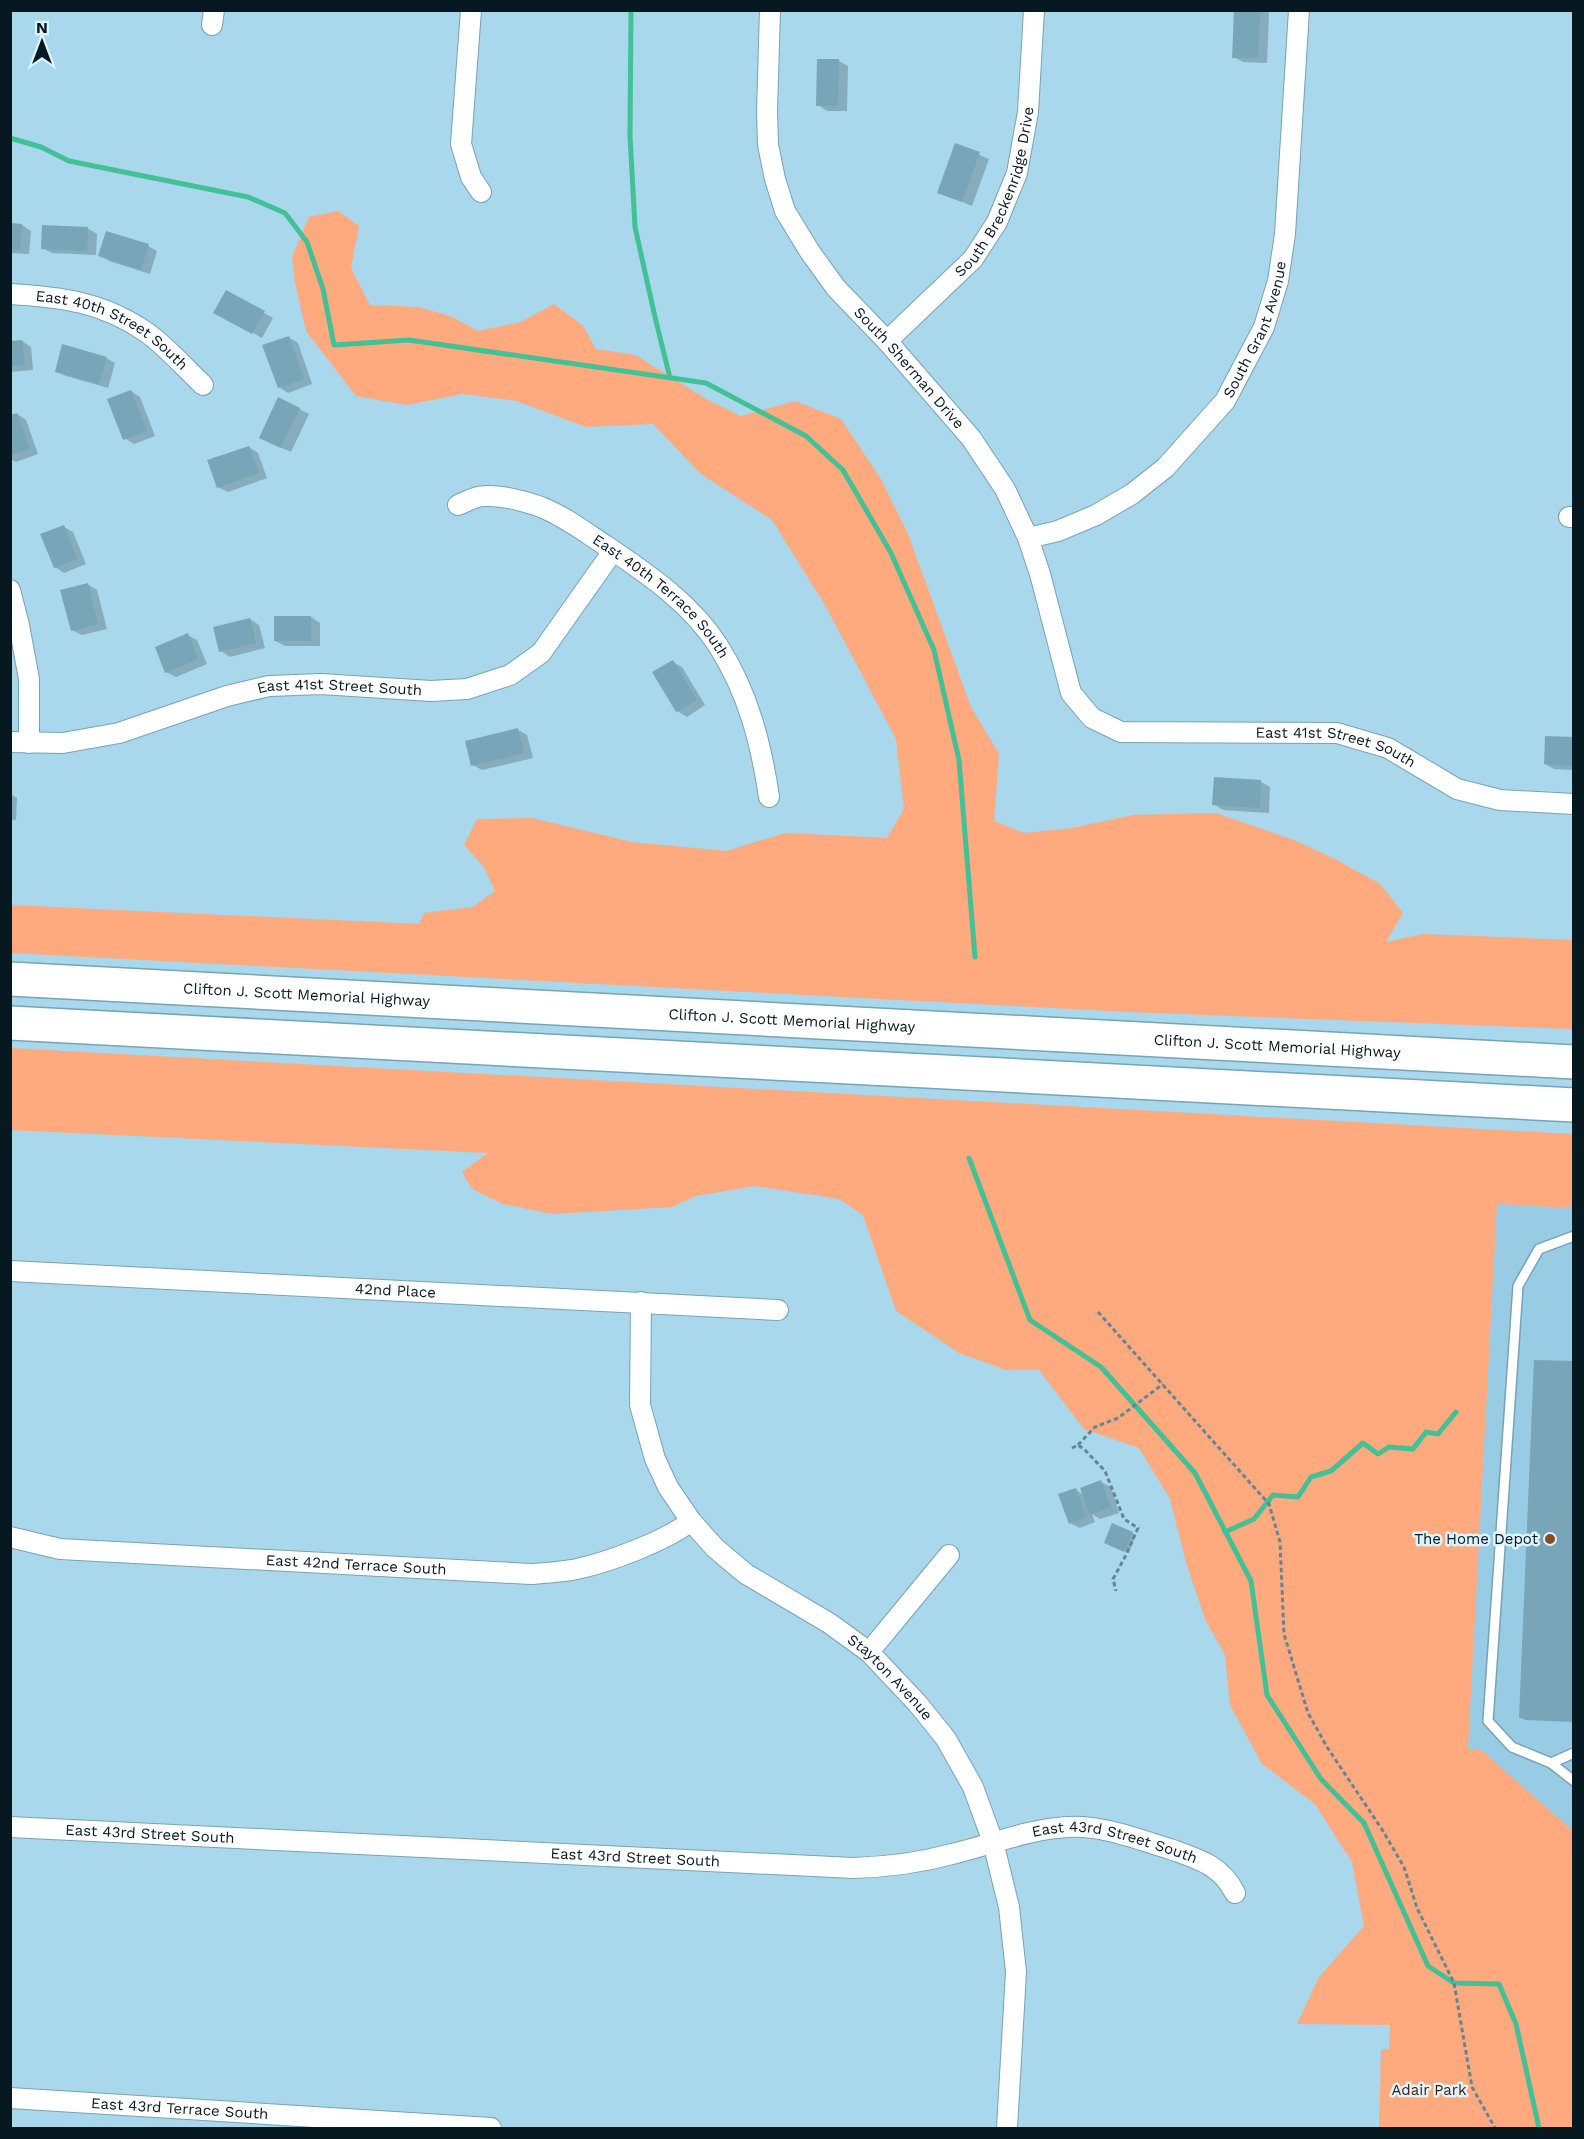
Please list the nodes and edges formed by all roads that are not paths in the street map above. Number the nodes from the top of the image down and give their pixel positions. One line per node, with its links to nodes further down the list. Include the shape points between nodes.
1 (471, 10): 5 (street, via 461,144 471,177)
2 (770, 10): 7 (street, South Sherman Drive, via 768,145 785,211 836,288)
3 (1034, 10): 7 (street, South Breckenridge Drive, via 1028,112 1017,173 997,222 972,258)
4 (1299, 10): 10 (street, South Grant Avenue, via 1285,234 1278,281 1264,327 1225,401 1165,468 1096,515)
5 (481, 192)
6 (10, 294): 8 (street, East 40th Street South, via 53,296 107,309 147,332)
7 (887, 341): 10 (street, South Sherman Drive, via 971,438 1005,489)
8 (203, 385)
9 (458, 505): 11 (street, East 40th Terrace South, via 481,496 540,507 569,520)
10 (1028, 538): 13 (street, South Sherman Drive, via 1071,693)
11 (613, 551): 14 (street, East 41st Street South, via 541,653 510,675 467,689 269,686 227,696 119,733 63,743); 15 (street, East 40th Terrace South, via 671,592 718,646 753,717)
12 (10, 590): 14 (street, via 29,680)
13 (1092, 718): 16 (street, East 41st Street South, via 1121,732 1337,733 1388,748 1456,789 1500,800)
14 (20, 742)
15 (769, 797)
16 (1574, 804)
17 (10, 979): 19 (highway, Clifton J. Scott Memorial Highway)
18 (10, 1023): 20 (highway)
19 (1574, 1062)
20 (1574, 1105)
21 (1574, 1236): 30 (lane, via 1539,1250 1518,1286 1488,1721 1512,1747)
22 (10, 1271): 23 (street, 42nd Place)
23 (641, 1302): 24 (street, 42nd Place); 25 (street, Stayton Avenue, via 640,1405 655,1459)
24 (778, 1310)
25 (691, 1521): 26 (street, East 42nd Terrace South, via 670,1535 613,1558 577,1569 531,1574 60,1549); 28 (street, Stayton Avenue, via 746,1574 829,1623)
26 (10, 1537)
27 (949, 1555): 28 (street)
28 (869, 1652): 33 (street, Stayton Avenue, via 946,1739 973,1787)
29 (1574, 1753): 30 (lane)
30 (1551, 1763): 31 (lane)
31 (1574, 1781)
32 (10, 1827): 33 (street, East 43rd Street South, via 853,1868 896,1866)
33 (993, 1842): 34 (street, East 43rd Street South, via 1068,1827 1104,1830 1185,1854 1217,1869); 37 (street, Stayton Avenue, via 1009,1907 1016,1972)
34 (1235, 1893)
35 (10, 2098): 36 (street, East 43rd Terrace South)
36 (491, 2128)
37 (1007, 2128)

